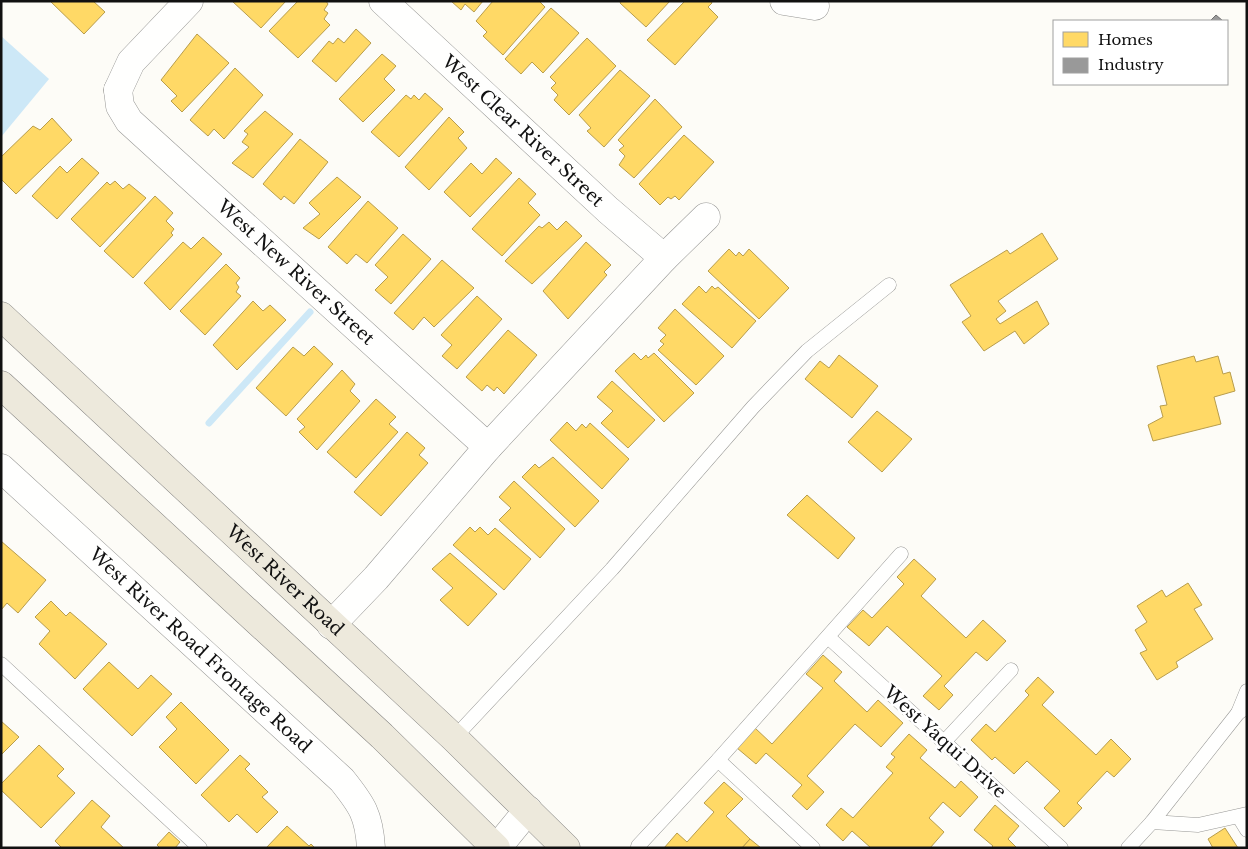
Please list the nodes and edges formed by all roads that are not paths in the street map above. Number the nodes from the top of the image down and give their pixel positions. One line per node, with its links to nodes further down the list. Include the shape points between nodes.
1 (190, 1): 10 (street, West New River Street, via 108,90 129,121)
2 (383, 1): 6 (street, West Clear River Street)
3 (784, 1): 4 (street)
4 (815, 6)
5 (706, 217): 6 (street)
6 (664, 258): 10 (street)
7 (889, 285): 19 (lane, via 807,351 753,407 612,569)
8 (1, 316): 13 (main road, West River Road)
9 (1, 385): 29 (main road, via 382,736)
10 (488, 447): 13 (street, via 376,578)
11 (1, 468): 28 (street, West River Road Frontage Road, via 342,780 367,815)
12 (902, 554): 14 (lane)
13 (331, 625): 19 (main road, West River Road)
14 (828, 637): 20 (lane, West Yaqui Drive); 21 (lane)
15 (1, 664): 27 (lane)
16 (1011, 670): 20 (lane)
17 (1247, 691): 18 (lane)
18 (1242, 710): 24 (lane)
19 (454, 738): 22 (main road, West River Road)
20 (944, 742): 32 (lane, West Yaqui Drive)
21 (718, 760): 26 (lane); 31 (lane)
22 (528, 810): 29 (street); 30 (main road, West River Road)
23 (1243, 815): 24 (lane, via 1198,825); 25 (lane)
24 (1152, 822): 33 (lane)
25 (1247, 830)
26 (638, 846)
27 (200, 848)
28 (371, 848)
29 (497, 848)
30 (566, 848)
31 (813, 848)
32 (1061, 848)
33 (1128, 848)

